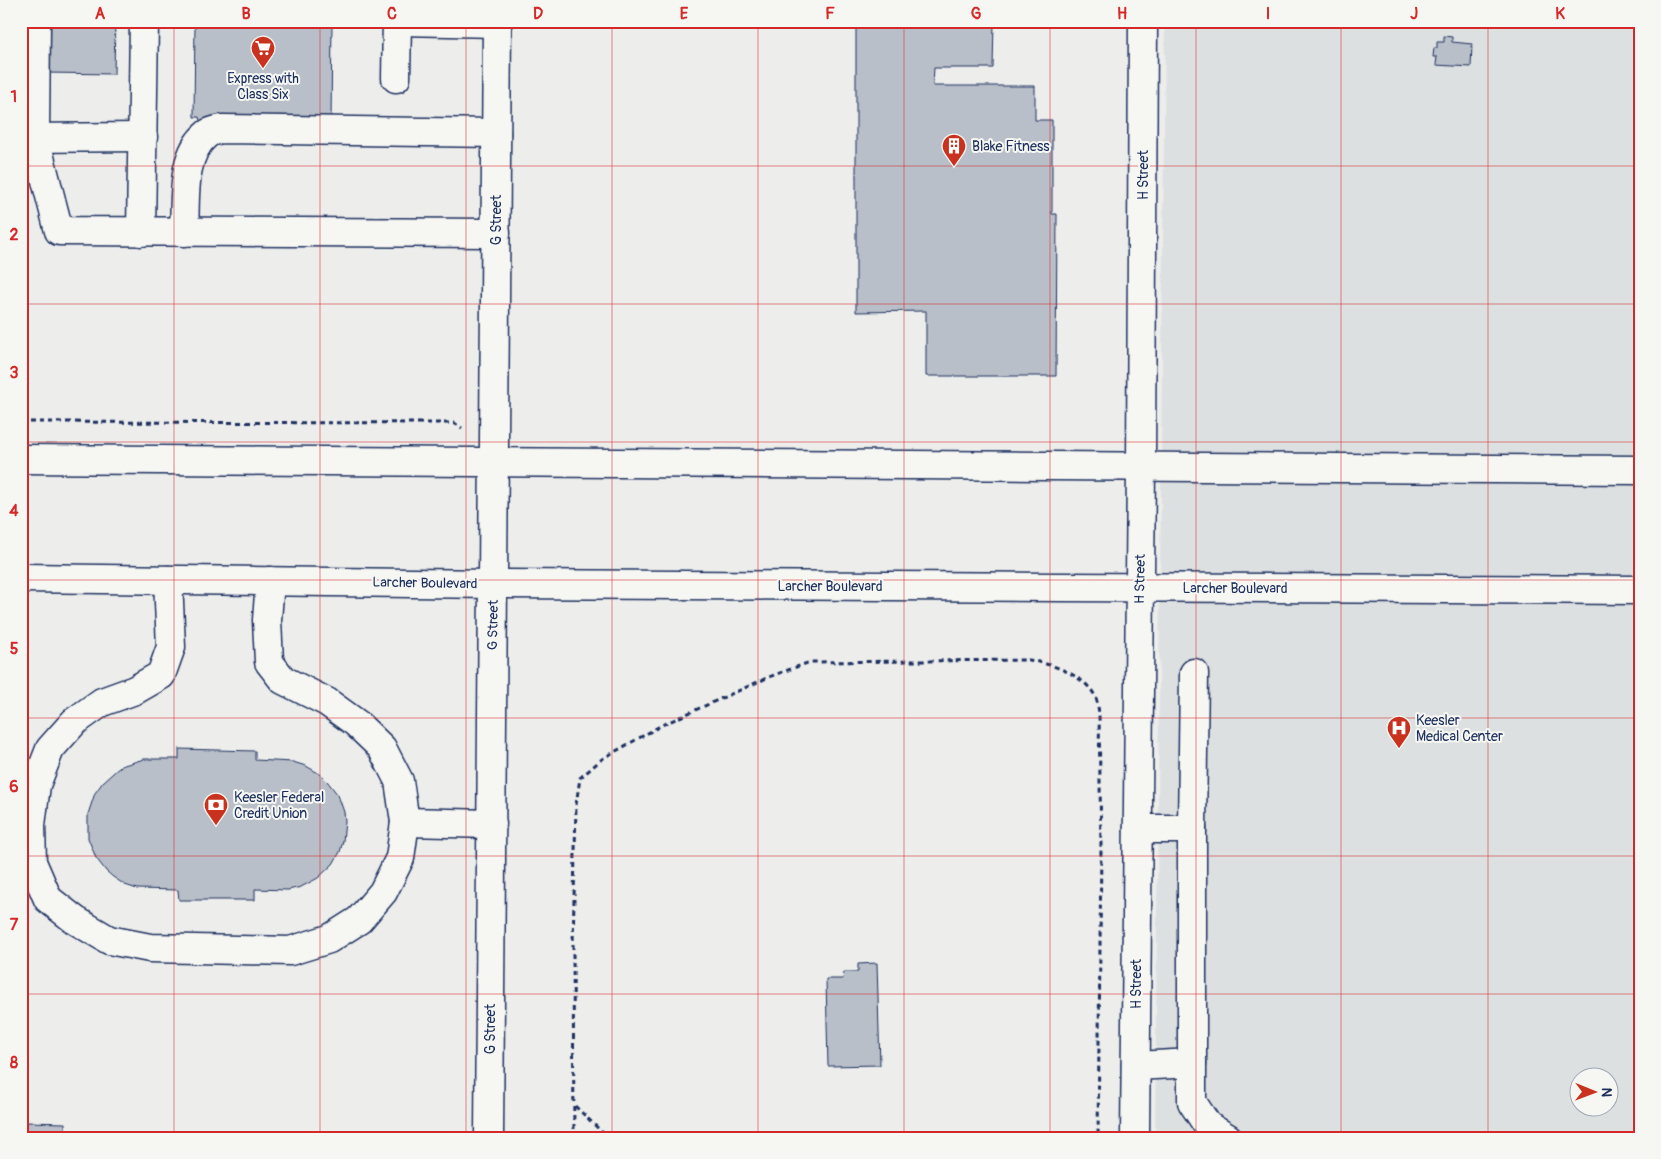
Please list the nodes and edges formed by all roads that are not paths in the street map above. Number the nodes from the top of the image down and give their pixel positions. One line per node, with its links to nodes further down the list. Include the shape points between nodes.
1 (36, 21): 9 (main road)
2 (144, 21): 8 (main road)
3 (399, 21): 5 (main road); 6 (main road)
4 (1143, 21): 15 (main road, H Street)
5 (497, 22): 7 (main road, G Street)
6 (396, 78)
7 (496, 132): 11 (main road, via 222,129 209,133 192,156 186,181); 12 (main road, G Street)
8 (143, 137): 9 (main road); 10 (main road)
9 (28, 138): 10 (main road, via 59,231)
10 (142, 232): 11 (main road)
11 (184, 232): 12 (main road)
12 (496, 232): 14 (main road, G Street)
13 (21, 459): 14 (main road)
14 (494, 462): 15 (main road); 21 (main road, G Street)
15 (1141, 467): 16 (main road); 22 (main road, H Street)
16 (1640, 470)
17 (21, 578): 18 (main road, Larcher Boulevard)
18 (50, 578): 19 (main road, Larcher Boulevard); 24 (main road)
19 (168, 580): 20 (main road, Larcher Boulevard); 26 (main road, via 171,646 161,675 135,690 102,702 74,722 50,749 36,785 31,826 32,862 48,898 75,920 109,940 150,948 290,951 329,939 359,920 383,892 400,858)
20 (270, 581): 21 (main road, Larcher Boulevard); 26 (main road, via 267,620 269,662 283,680 327,702 382,748 399,782)
21 (494, 584): 22 (main road, Larcher Boulevard); 27 (main road, G Street)
22 (1139, 588): 23 (main road, Larcher Boulevard); 28 (main road, H Street)
23 (1640, 590)
24 (21, 600)
25 (1194, 674): 29 (main road)
26 (405, 822): 27 (main road)
27 (492, 824): 32 (main road, G Street)
28 (1138, 829): 29 (main road); 31 (main road, H Street)
29 (1192, 829): 30 (main road)
30 (1192, 1063): 31 (main road); 34 (main road, via 1192,1102 1208,1126)
31 (1136, 1066): 33 (main road, H Street)
32 (490, 1138)
33 (1135, 1138)
34 (1228, 1138)

